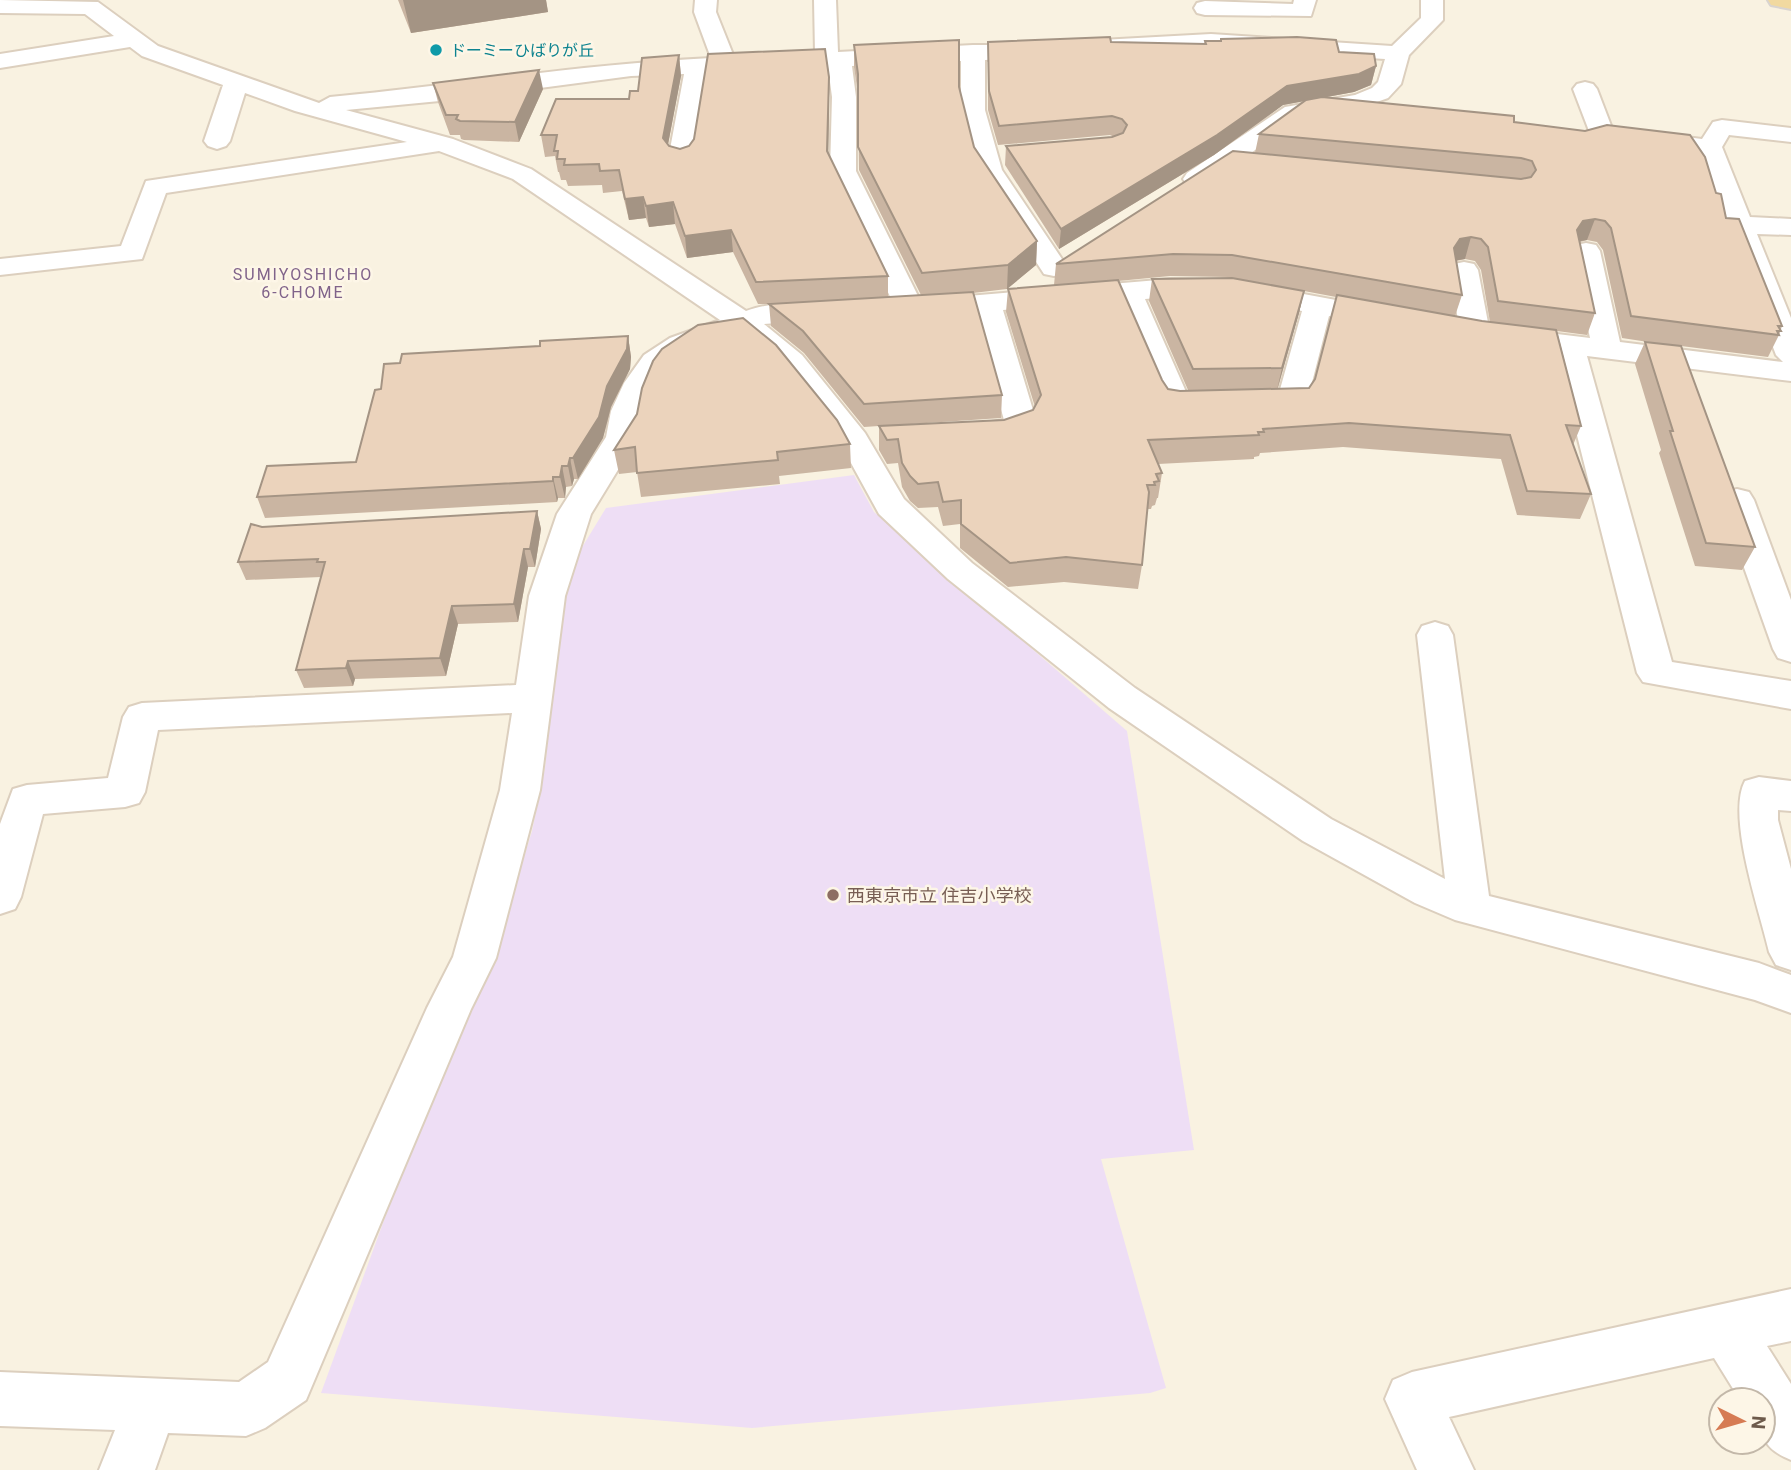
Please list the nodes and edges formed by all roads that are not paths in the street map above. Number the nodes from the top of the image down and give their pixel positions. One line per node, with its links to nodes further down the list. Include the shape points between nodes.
1 (706, 0): 17 (street, via 705,12)
2 (825, 0): 15 (street)
3 (1305, 0): 8 (street, via 1303,11)
4 (1432, 0): 14 (street, via 1432,20)
5 (1779, 0): 7 (main road)
6 (123, 2): 10 (street)
7 (1791, 2)
8 (1204, 4): 12 (street)
9 (0, 6): 10 (street)
10 (90, 7): 11 (street)
11 (135, 39): 16 (street); 19 (street, via 150,51)
12 (1211, 41): 13 (street); 14 (street)
13 (973, 52): 15 (street); 31 (street, via 973,110)
14 (1398, 53): 22 (street, via 1389,84 1380,93)
15 (833, 59): 17 (street); 42 (street, via 844,97 843,171 897,309)
16 (0, 61)
17 (725, 64): 18 (street)
18 (697, 66): 21 (street, via 631,69); 32 (street)
19 (236, 82): 21 (street); 27 (street)
20 (1585, 89): 26 (street)
21 (304, 106): 28 (street)
22 (1316, 108): 23 (street); 33 (street, via 1294,112)
23 (1385, 115)
24 (1576, 133): 26 (street)
25 (1791, 135): 29 (street, via 1722,127)
26 (1603, 136): 29 (street)
27 (217, 141)
28 (444, 144): 39 (street, via 155,187 132,253); 45 (street, via 522,174)
29 (1709, 147): 36 (street)
30 (1013, 155): 31 (street)
31 (986, 157): 42 (street, via 989,170 1063,262)
32 (681, 160)
33 (1224, 162): 34 (street); 35 (street)
34 (1266, 166)
35 (1180, 189)
36 (1740, 225): 37 (street); 49 (street)
37 (1791, 227)
38 (1586, 251): 48 (street)
39 (0, 267)
40 (1464, 270): 47 (street, via 1462,330)
41 (1128, 292): 42 (street); 43 (street, via 1228,289); 43 (street, via 1176,402 1292,402)
42 (1000, 302): 53 (street, via 1018,426)
43 (1318, 304): 46 (street)
44 (843, 312): 45 (street, via 761,315)
45 (742, 321): 58 (street, via 680,344 655,361 639,383 622,437 560,515); 61 (street, via 790,361 868,439 891,506 960,571 1122,698 1317,830)
46 (1409, 321)
47 (1569, 345): 48 (street); 57 (street, via 1656,673)
48 (1608, 349): 50 (street)
49 (1791, 355)
50 (1685, 358): 51 (street); 52 (street)
51 (1791, 372)
52 (1699, 396)
53 (948, 435)
54 (1727, 472): 56 (street)
55 (1435, 635): 61 (street)
56 (1791, 649)
57 (1791, 695)
58 (533, 698): 60 (street, via 142,717 125,792 27,800); 67 (street, via 520,790 474,958 287,1381 246,1409)
59 (1791, 796): 62 (street, via 1759,792 1758,820)
60 (0, 897)
61 (1470, 908): 63 (street)
62 (1791, 952)
63 (1791, 994)
64 (1791, 1315): 65 (street)
65 (1726, 1329): 68 (street); 70 (street, via 1412,1399)
66 (0, 1399): 67 (street)
67 (151, 1406): 69 (street)
68 (1791, 1433)
69 (127, 1470)
70 (1446, 1470)

